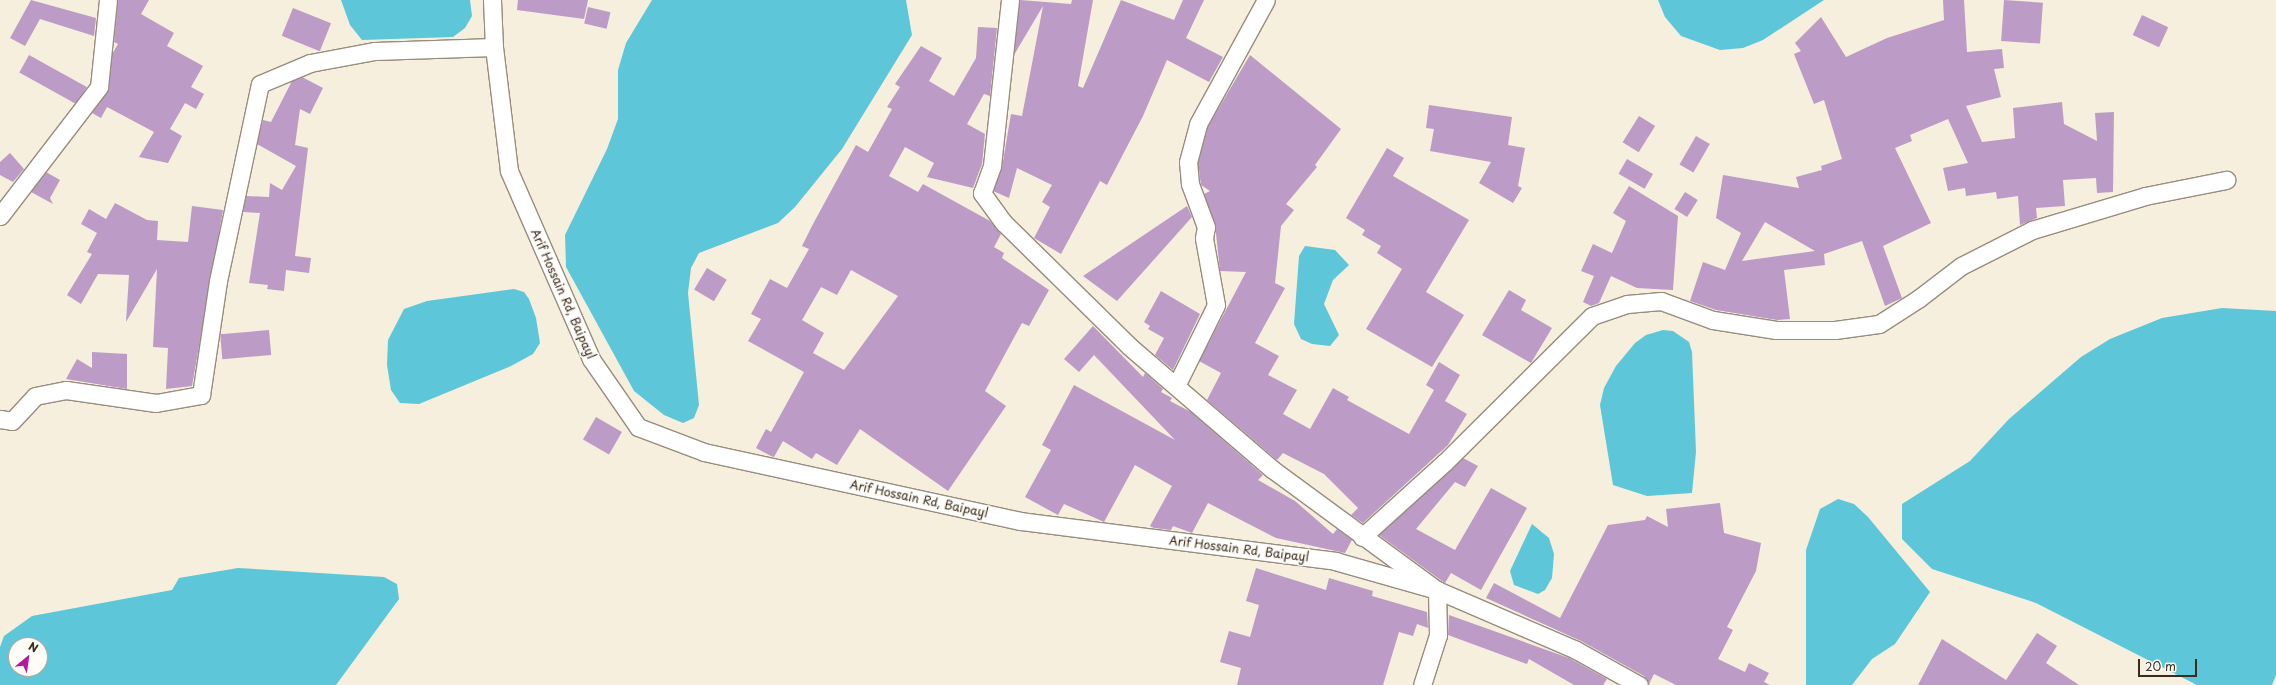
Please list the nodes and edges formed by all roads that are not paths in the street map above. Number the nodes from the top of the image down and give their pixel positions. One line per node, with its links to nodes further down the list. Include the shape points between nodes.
1 (108, 0): 7 (street, via 99,87)
2 (492, 0): 5 (street, Arif Hossain Rd, Baipayl)
3 (1010, 0): 8 (street, via 993,159 982,193 1004,223 1129,346)
4 (1266, 0): 8 (street, via 1198,124 1188,162 1190,184 1206,227 1204,238 1216,305)
5 (494, 46): 9 (street, via 375,51 310,63 260,84 218,281 202,395 156,403 66,390 35,396 12,421); 11 (street, Arif Hossain Rd, Baipayl, via 509,171 591,359 638,427 704,452 1020,521 1335,561)
6 (2226, 180): 10 (street, via 2145,196 2032,230 1960,266 1918,299 1879,324 1835,330 1776,330 1713,320 1661,301 1627,304 1592,316 1445,462)
7 (0, 216)
8 (1176, 386): 10 (street, via 1272,469)
9 (0, 419)
10 (1362, 537): 11 (street)
11 (1438, 590): 12 (street, via 1438,635); 13 (street, Arif Hossain Rd, Baipayl, via 1576,650)
12 (1422, 685)
13 (1639, 685)

